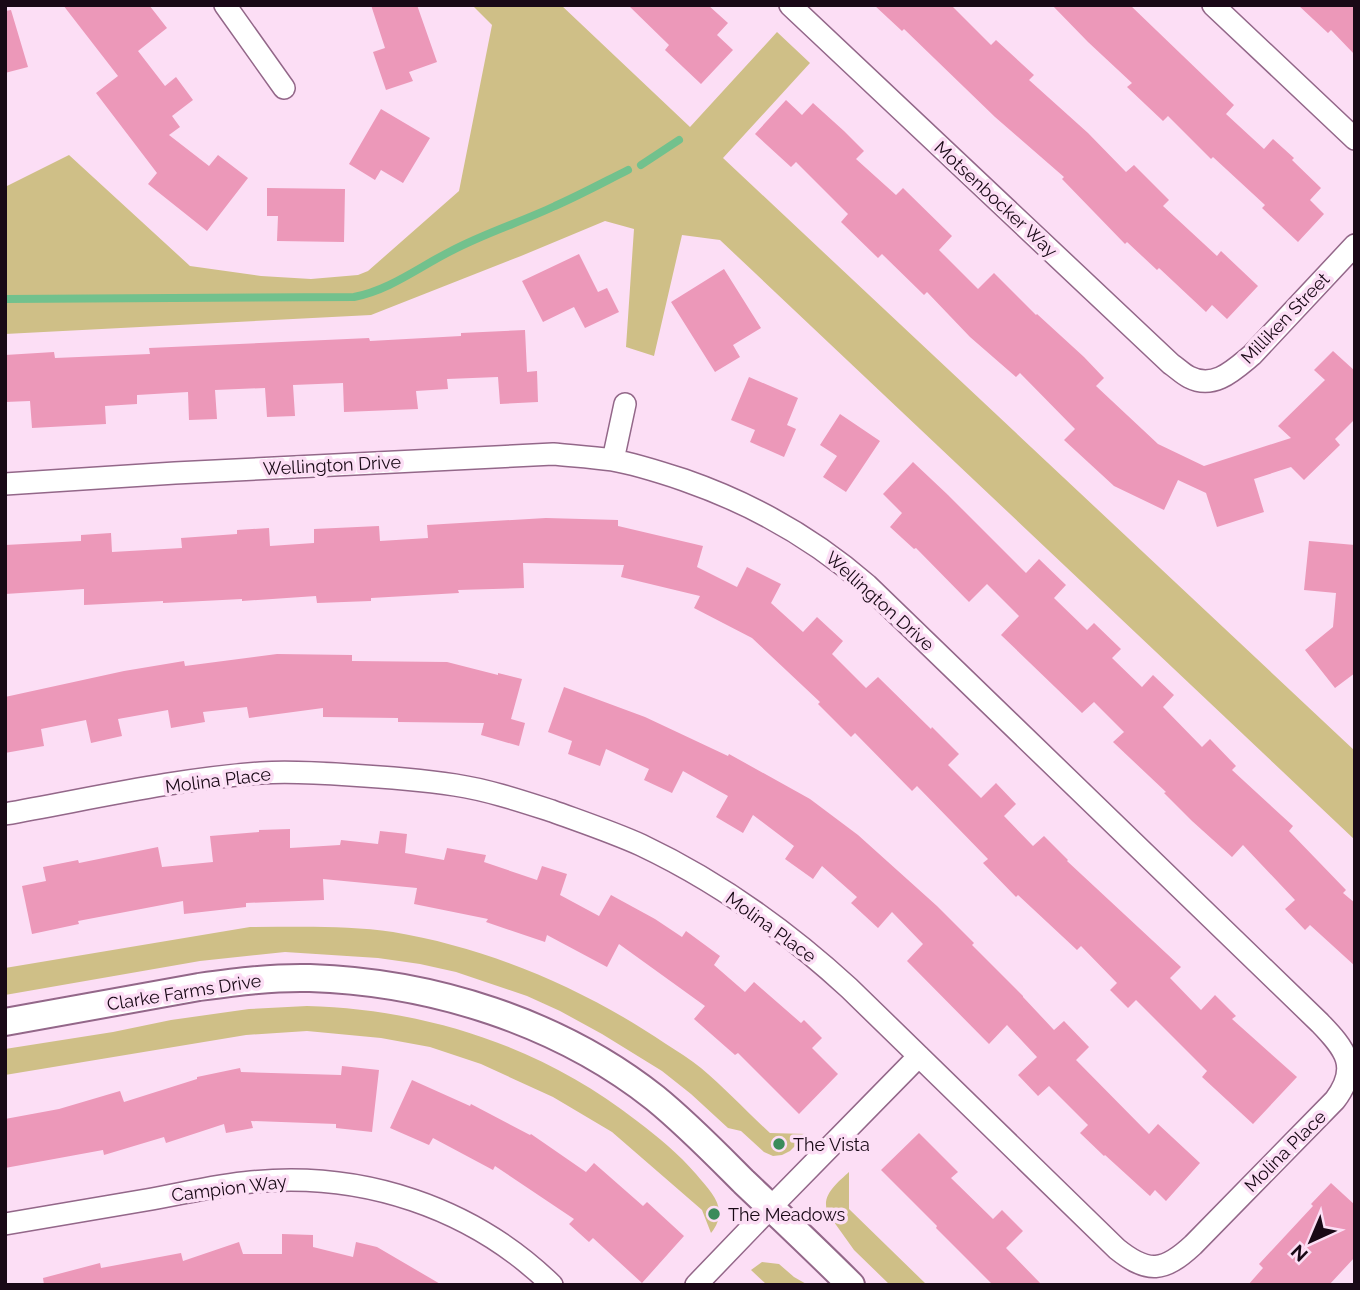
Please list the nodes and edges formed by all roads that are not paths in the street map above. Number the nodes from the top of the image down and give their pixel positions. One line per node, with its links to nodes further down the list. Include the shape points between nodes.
1 (225, 5): 4 (street)
2 (790, 5): 7 (street, Motsenbocker Way, via 1171,364 1190,378)
3 (1213, 5): 5 (street)
4 (284, 88)
5 (1355, 139)
6 (1355, 245): 7 (street, Milliken Street, via 1252,355 1228,374)
7 (1208, 382)
8 (625, 404): 9 (street)
9 (613, 460): 10 (street, Wellington Drive, via 553,454); 14 (street, Wellington Drive, via 656,471 749,507 798,533 846,567 1320,1023 1337,1041)
10 (5, 484)
11 (5, 814): 13 (street, Molina Place, via 263,772 418,780 498,795 612,833 727,894 827,967)
12 (5, 1022): 15 (street, Clarke Farms Drive, via 256,980 346,980 437,995 531,1027 631,1080)
13 (919, 1056): 14 (street, Molina Place, via 1117,1249 1129,1259 1157,1268 1181,1256 1335,1100 1349,1079); 15 (street)
14 (1350, 1066)
15 (771, 1207): 18 (street); 19 (street, Clarke Farms Drive)
16 (5, 1224): 17 (street, Campion Way, via 250,1182 333,1182 406,1197 446,1212 496,1240)
17 (552, 1285)
18 (696, 1285)
19 (851, 1285)

